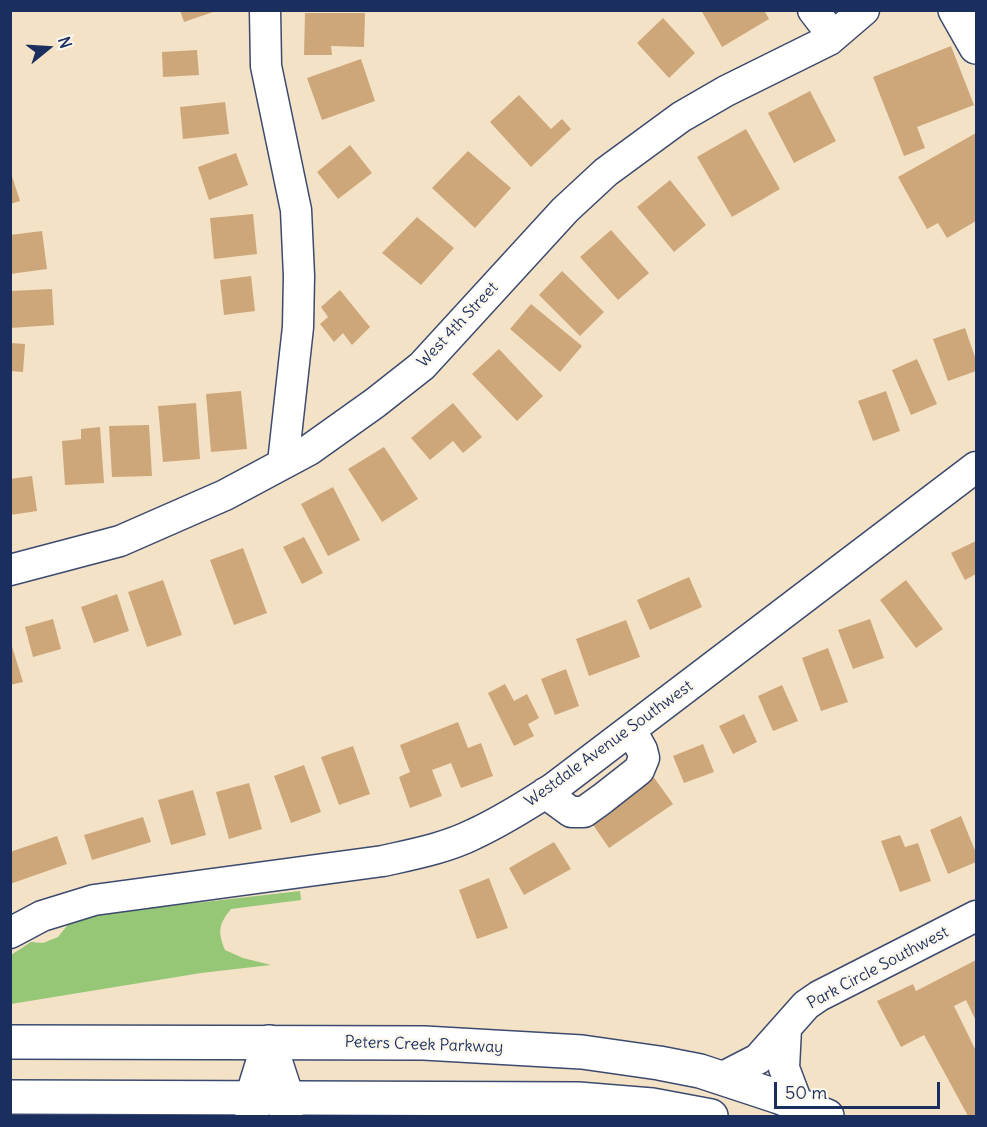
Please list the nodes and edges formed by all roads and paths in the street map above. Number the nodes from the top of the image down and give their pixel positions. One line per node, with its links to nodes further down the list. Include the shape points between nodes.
1 (266, 10): 7 (street, via 266,66 296,210 299,276 298,327)
2 (813, 10): 5 (street)
3 (864, 10): 5 (street, West 4th Street)
4 (955, 10): 6 (main road)
5 (833, 36): 7 (street, West 4th Street, via 681,117 606,172 565,210 422,366 309,450)
6 (976, 47)
7 (283, 463): 9 (street, West 4th Street, via 225,495 120,542)
8 (976, 467): 11 (street, Westdale Avenue Southwest, via 545,793 472,835 428,851 383,861 94,900 42,916)
9 (10, 570)
10 (976, 916): 12 (street, Park Circle Southwest, via 819,996)
11 (10, 933)
12 (786, 1028): 15 (street, Park Circle Southwest, via 758,1059); 20 (street, via 784,1068)
13 (10, 1042): 14 (main road, Peters Creek Parkway)
14 (269, 1042): 15 (main road, Peters Creek Parkway, via 423,1043 582,1052 659,1063); 17 (main road); 18 (main road)
15 (721, 1078): 20 (main road, Peters Creek Parkway)
16 (10, 1096): 17 (main road)
17 (252, 1107): 18 (main road)
18 (286, 1107): 19 (main road)
19 (488, 1107): 21 (main road, via 614,1100)
20 (813, 1111)
21 (711, 1116)

